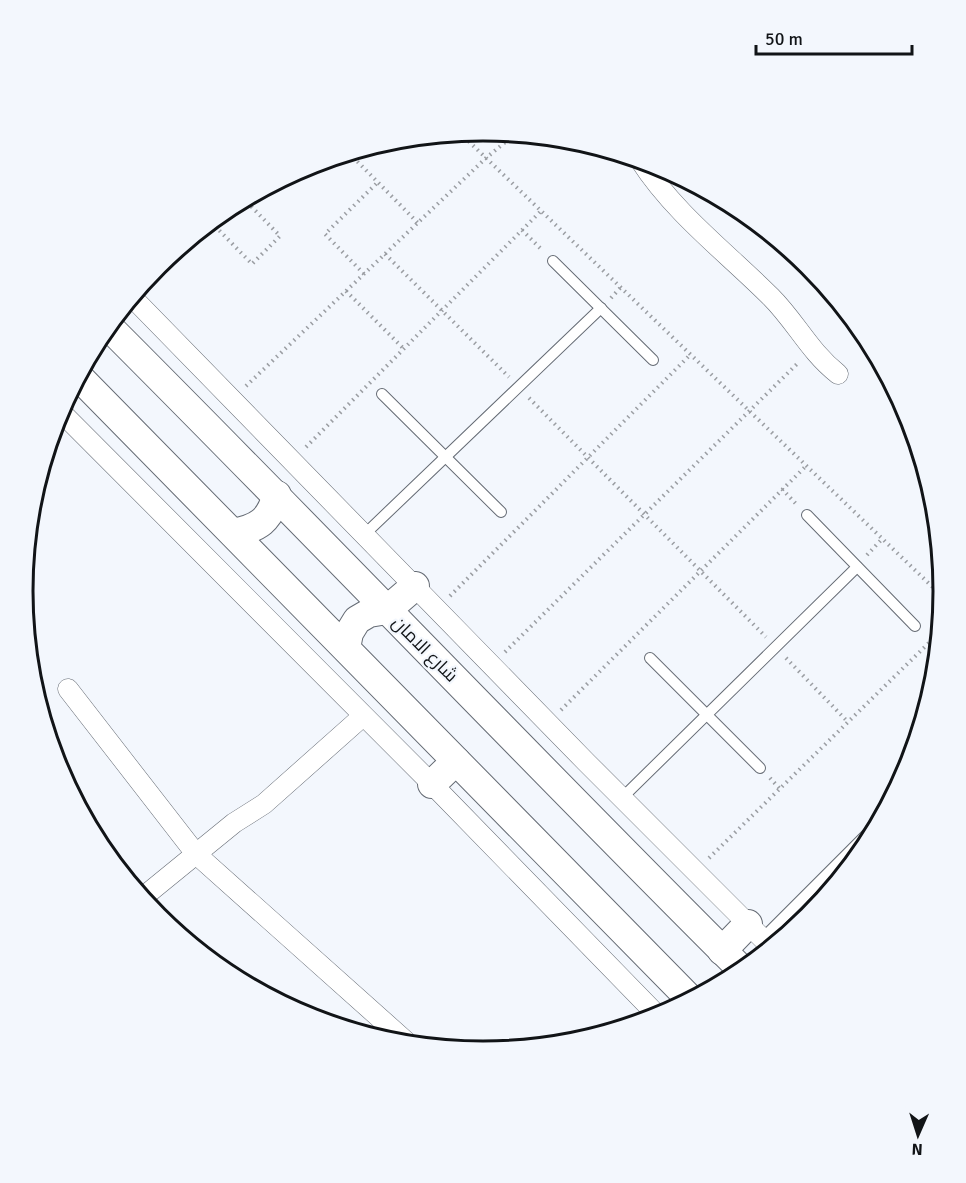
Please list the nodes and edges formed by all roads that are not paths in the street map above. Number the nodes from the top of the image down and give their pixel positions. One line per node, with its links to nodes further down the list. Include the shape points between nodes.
1 (651, 174): 7 (street, via 669,198 773,299 811,350)
2 (553, 261): 4 (lane)
3 (138, 303): 16 (street)
4 (601, 308): 6 (lane); 11 (lane)
5 (115, 333): 12 (street, شارع الامان)
6 (653, 360)
7 (837, 374)
8 (84, 382): 15 (street)
9 (382, 394): 11 (lane)
10 (67, 418): 24 (street)
11 (446, 457): 13 (lane); 16 (lane)
12 (277, 495): 15 (street, via 262,524); 19 (street, شارع الامان)
13 (501, 512)
14 (807, 515): 17 (lane)
15 (233, 533): 21 (street)
16 (365, 534): 18 (street)
17 (857, 567): 20 (lane); 25 (lane)
18 (415, 586): 19 (street); 29 (street)
19 (387, 610): 21 (street, via 357,620); 34 (street, شارع الامان)
20 (915, 626)
21 (346, 648): 26 (street)
22 (651, 658): 25 (lane)
23 (68, 689): 31 (street)
24 (359, 711): 28 (street); 31 (street, via 264,804)
25 (707, 714): 27 (lane); 29 (lane)
26 (456, 761): 28 (street); 36 (street)
27 (760, 768)
28 (432, 784): 37 (street)
29 (622, 798): 33 (street)
30 (851, 850): 33 (lane)
31 (196, 854): 32 (street); 38 (street)
32 (149, 892)
33 (761, 937): 34 (street)
34 (722, 951): 35 (street, شارع الامان)
35 (735, 964)
36 (685, 994)
37 (651, 1009)
38 (397, 1033)

